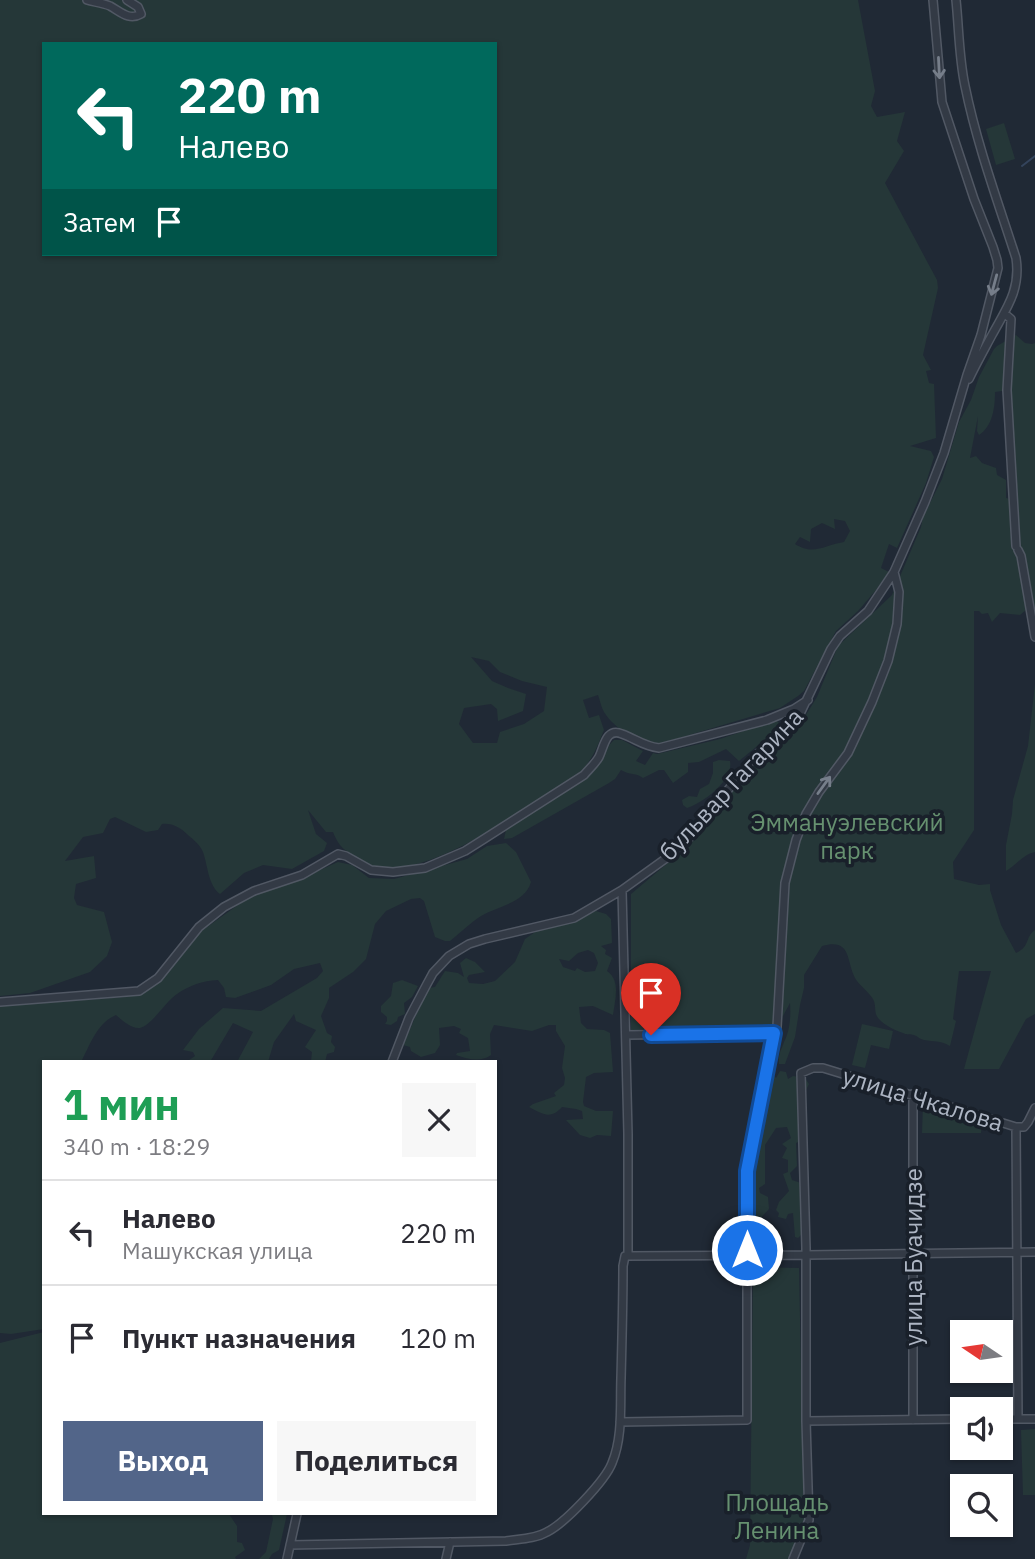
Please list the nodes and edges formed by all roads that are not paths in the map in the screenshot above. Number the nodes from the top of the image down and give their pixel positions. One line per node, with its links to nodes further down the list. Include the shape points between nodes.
1 (87, 0): 2 (street, via 127,16 141,14)
2 (127, 0)
3 (933, 0): 6 (street, бульвар Гагарина, one-way to 6, via 942,102 998,260)
4 (956, 0): 5 (street, бульвар Гагарина, via 965,87 1018,270)
5 (1005, 314): 6 (street, бульвар Гагарина); 8 (street, via 1011,318 1007,390 1017,548)
6 (960, 399): 7 (street, бульвар Гагарина, via 944,453)
7 (894, 572): 9 (street, бульвар Гагарина, via 868,611 831,649); 12 (street, one-way to 7, via 785,883 796,840 819,792 848,754 887,661 897,624 899,592)
8 (1035, 637)
9 (808, 699): 10 (street, бульвар Гагарина, via 797,720 755,756 692,835); 11 (street, via 767,720 659,747 613,732 584,775 465,851 425,868 393,872 371,870 338,854 302,875 224,907 199,927 158,978 139,990)
10 (622, 890): 13 (street); 14 (street, бульвар Гагарина, via 574,918 485,939 457,951 433,973)
11 (0, 1002)
12 (774, 1033): 13 (street); 21 (street, via 747,1171)
13 (626, 1035): 23 (street)
14 (393, 1060)
15 (913, 1094): 17 (street, улица Чкалова); 20 (street, улица Буачидзе); 22 (street, улица Чкалова, via 823,1068 802,1073)
16 (1035, 1108): 17 (street, улица Чкалова, via 1024,1127)
17 (1016, 1127): 19 (street)
18 (1035, 1251): 19 (street)
19 (1017, 1252): 20 (street); 26 (street)
20 (912, 1253): 22 (street); 28 (street, улица Буачидзе)
21 (747, 1255): 22 (street); 23 (street); 30 (street, via 747,1420)
22 (805, 1255): 29 (street)
23 (626, 1257): 30 (street)
24 (950, 1419): 28 (street)
25 (1013, 1419): 26 (street)
26 (1018, 1419): 27 (street)
27 (1035, 1419)
28 (913, 1420): 29 (street)
29 (806, 1421): 36 (street, via 809,1520)
30 (620, 1422): 32 (street, via 616,1451 603,1478 548,1532 506,1541)
31 (297, 1515): 33 (street)
32 (450, 1542): 33 (street); 35 (street)
33 (290, 1545): 34 (street)
34 (287, 1559)
35 (446, 1559)
36 (793, 1559)

